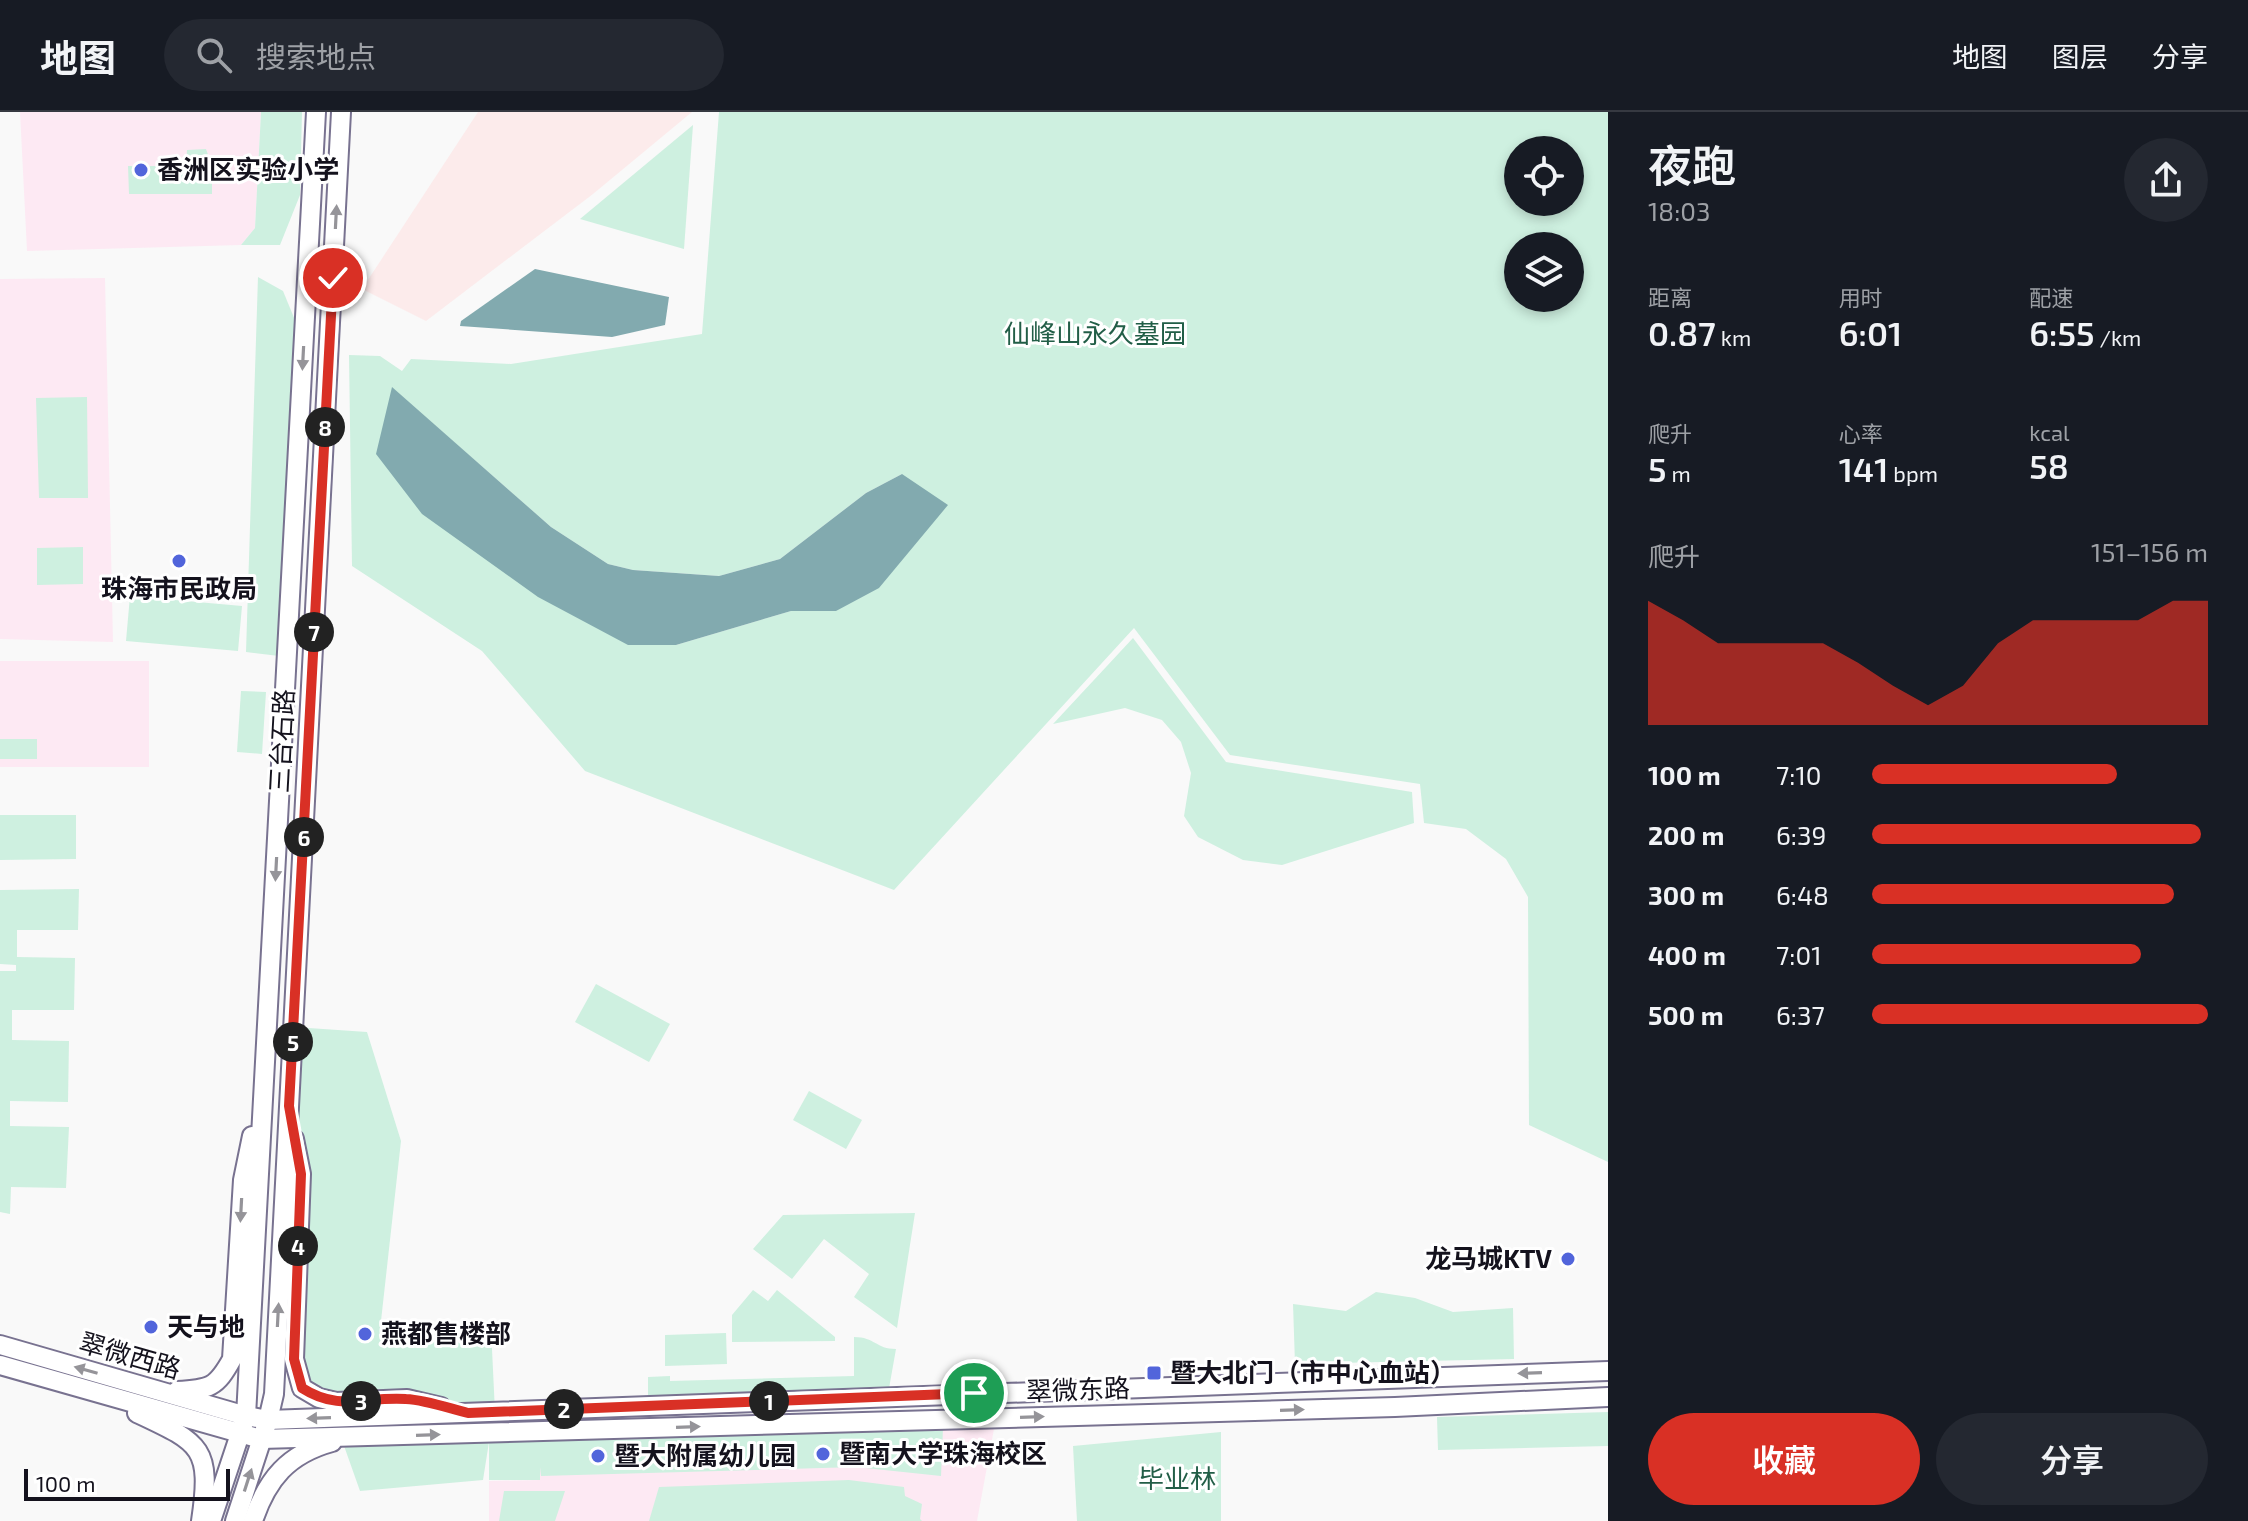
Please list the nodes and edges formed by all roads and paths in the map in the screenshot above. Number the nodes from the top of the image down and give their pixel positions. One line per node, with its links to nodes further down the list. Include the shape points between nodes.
1 (316, 112): 3 (main road, 三台石路, one-way to 3)
2 (341, 112): 4 (main road, 三台石路, one-way to 2)
3 (264, 1079): 9 (main road, one-way to 9, via 243,1180 232,1359 219,1382 197,1390); 13 (main road, 三台石路)
4 (289, 1106): 11 (main road, via 301,1174 294,1359 302,1388 336,1402 407,1399); 12 (main road, 三台石路, one-way to 4, via 274,1394)
5 (0, 1345): 9 (main road, 翠微西路, one-way to 5)
6 (0, 1365): 8 (main road, 翠微西路)
7 (1608, 1371): 11 (main road, 翠微东路, one-way to 11)
8 (87, 1390): 13 (main road, 翠微西路); 16 (main road, via 192,1442 203,1462)
9 (161, 1392): 13 (main road, 翠微西路)
10 (1608, 1397): 14 (main road, 翠微东路, one-way to 10)
11 (468, 1413): 12 (main road, 翠微东路, one-way to 12)
12 (268, 1420): 13 (main road, 翠微东路); 15 (main road, 三台石路)
13 (243, 1425): 15 (main road, 翠微东路); 17 (main road, 三台石路)
14 (350, 1437): 15 (main road, 翠微东路); 19 (main road, via 317,1446 285,1464 262,1494)
15 (261, 1439): 18 (main road, 三台石路, one-way to 15)
16 (201, 1521)
17 (211, 1521)
18 (235, 1521)
19 (253, 1521)

